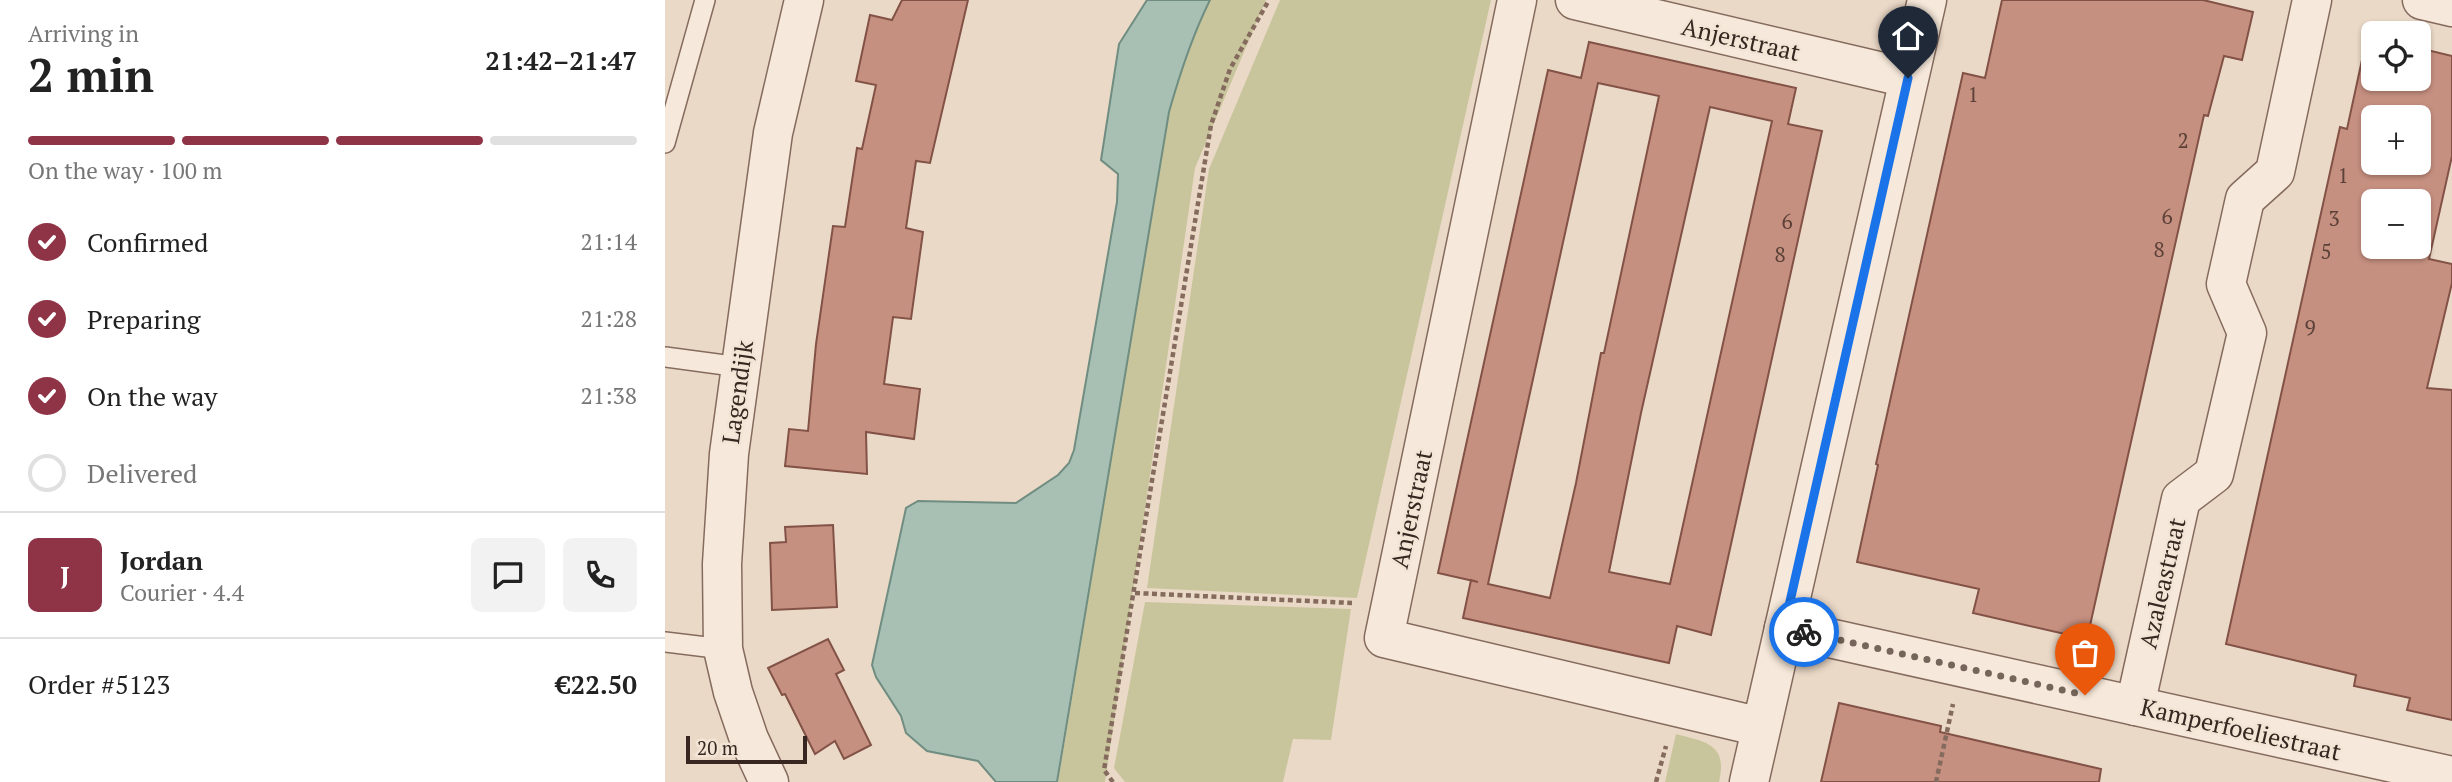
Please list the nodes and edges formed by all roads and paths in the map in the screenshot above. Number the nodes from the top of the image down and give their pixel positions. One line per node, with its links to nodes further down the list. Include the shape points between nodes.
1 (705, 0): 11 (lane)
2 (804, 0): 13 (street, Lagendijk, via 773,133)
3 (1269, 0): 14 (path, via 1230,69 1211,125)
4 (1517, 0): 15 (street, Anjerstraat)
5 (1575, 0): 10 (street, Anjerstraat)
6 (1927, 0): 10 (street)
7 (2312, 0): 20 (street, Azaleastraat, via 2275,172 2245,199 2226,284 2247,333 2214,474 2181,499)
8 (2422, 0): 9 (street)
9 (2452, 7)
10 (1908, 78): 16 (street)
11 (665, 143)
12 (665, 357): 13 (lane)
13 (740, 367): 18 (street, Lagendijk, via 722,564)
14 (1135, 593): 15 (path); 24 (path, via 1104,770)
15 (1391, 605): 21 (street, Anjerstraat, via 1384,638)
16 (1784, 628): 19 (street, Kamperfoeliestraat); 21 (street)
17 (665, 642): 18 (lane)
18 (723, 649): 23 (street, Lagendijk, via 749,739)
19 (1961, 667): 20 (street, Kamperfoeliestraat); 26 (path)
20 (2135, 706): 22 (street, Kamperfoeliestraat)
21 (1761, 727): 25 (street)
22 (2452, 776)
23 (769, 782)
24 (1114, 782)
25 (1749, 782)
26 (1936, 782)

